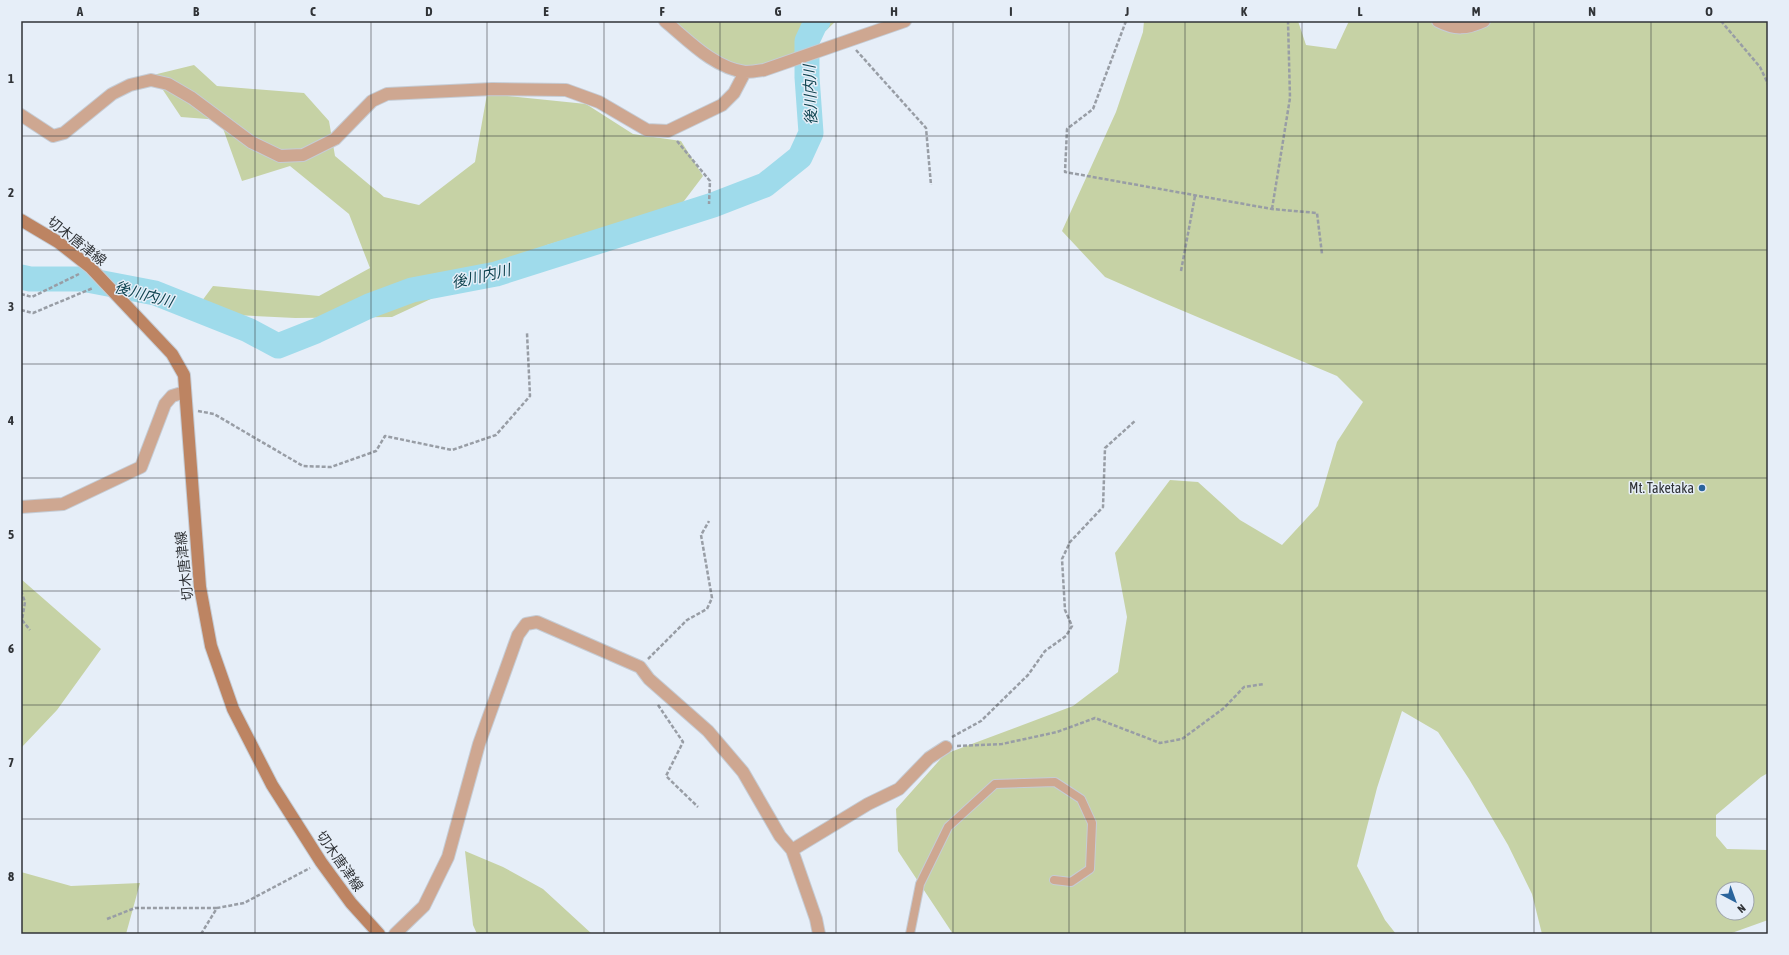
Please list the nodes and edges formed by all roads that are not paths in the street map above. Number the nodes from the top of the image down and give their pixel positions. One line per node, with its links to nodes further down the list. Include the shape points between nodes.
1 (665, 21): 5 (street, via 722,64)
2 (905, 21): 5 (street, via 764,70)
3 (1438, 21): 4 (street, via 1448,26 1469,27)
4 (1484, 21)
5 (745, 72): 6 (street, via 734,94 722,106 668,131 647,130 599,102 566,90 492,89 387,94 372,101 335,139 304,155 280,156 251,142 192,98 168,84 151,80 130,85 112,94 64,133 53,136)
6 (21, 115)
7 (21, 220): 8 (main road, 切木唐津線, via 58,242 90,267 172,354 184,375)
8 (185, 392): 9 (street, via 172,396 165,404 141,467 63,504); 13 (main road, 切木唐津線, via 200,587 211,646 233,709 272,785 321,862 351,903)
9 (21, 507)
10 (946, 747): 11 (street, via 928,758 899,789 868,804)
11 (792, 850): 14 (street, via 780,836 738,766 708,731 648,679 640,667 537,622 526,624 518,635 478,744 448,857 424,906); 15 (street)
12 (1054, 880): 16 (lane, via 1071,882 1090,869 1092,823 1081,799 1055,782 995,784 948,827 920,884)
13 (379, 934)
14 (395, 934)
15 (819, 934)
16 (910, 934)

